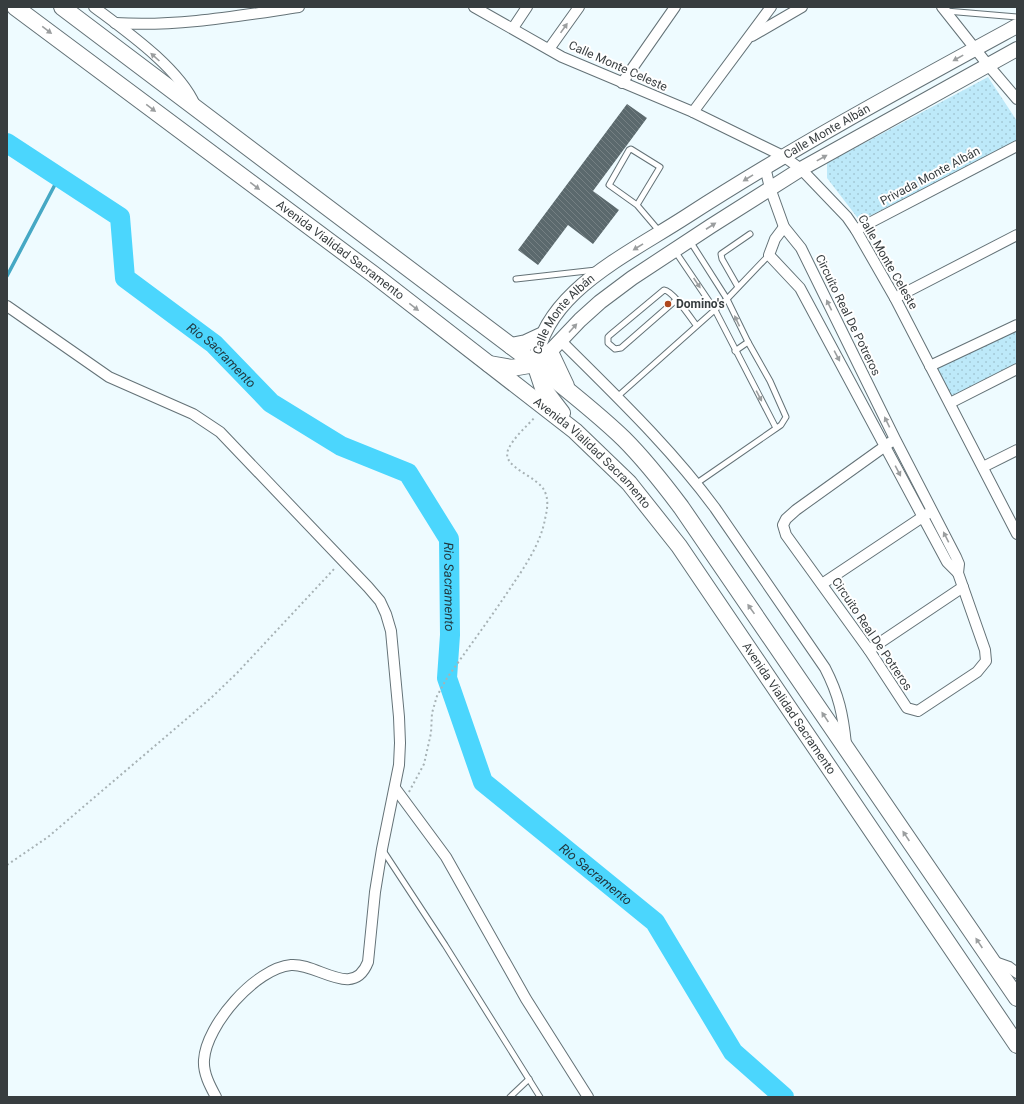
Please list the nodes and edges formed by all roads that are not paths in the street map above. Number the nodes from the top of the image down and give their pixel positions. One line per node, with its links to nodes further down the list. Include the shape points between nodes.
1 (15, 7): 54 (highway, Avenida Vialidad Sacramento, one-way to 54, via 373,274)
2 (62, 7): 23 (highway, Avenida Vialidad Sacramento)
3 (94, 7): 13 (street)
4 (299, 7): 13 (street, via 182,23)
5 (474, 7): 15 (street, Calle Monte Celeste)
6 (527, 7): 15 (street)
7 (579, 7): 17 (street, one-way to 7)
8 (675, 7): 21 (street)
9 (771, 7): 16 (street)
10 (802, 7): 16 (street)
11 (944, 9): 12 (lane); 18 (street)
12 (1017, 17)
13 (115, 24): 23 (street, one-way to 13, via 178,78)
14 (1017, 26): 18 (main road, Calle Monte Albán)
15 (513, 28): 17 (street, Calle Monte Celeste)
16 (749, 38): 24 (street)
17 (549, 49): 21 (street, Calle Monte Celeste)
18 (976, 49): 20 (street); 26 (main road, Calle Monte Albán, one-way to 26)
19 (1017, 49): 20 (main road, Calle Monte Albán)
20 (988, 65): 22 (street); 28 (main road, Calle Monte Albán, one-way to 20)
21 (622, 83): 24 (street, Calle Monte Celeste)
22 (1017, 99)
23 (197, 109): 51 (highway, Avenida Vialidad Sacramento)
24 (692, 112): 26 (street, Calle Monte Celeste)
25 (1017, 146): 32 (street, Privada Monte Albán)
26 (783, 156): 27 (main road, Calle Monte Albán); 28 (street, Calle Monte Celeste)
27 (765, 167): 29 (street, Circuito Real De Potreros); 33 (main road, Calle Monte Albán, one-way to 33)
28 (801, 169): 29 (main road, Calle Monte Albán); 32 (street, Calle Monte Celeste, via 847,217)
29 (770, 188): 31 (street, Circuito Real De Potreros); 36 (main road, Calle Monte Albán, one-way to 29)
30 (637, 205): 30 (lane, via 609,186 628,150 631,149 660,167); 33 (lane)
31 (784, 227): 38 (street); 63 (street, Circuito Real De Potreros, one-way to 31, via 801,248)
32 (856, 230): 42 (street, Calle Monte Celeste)
33 (661, 233): 39 (main road, Calle Monte Albán, one-way to 39)
34 (750, 234): 41 (lane, via 720,254)
35 (1017, 235): 42 (street)
36 (690, 241): 37 (main road, Calle Monte Albán); 43 (lane)
37 (674, 251): 46 (lane, one-way to 46); 52 (main road, Calle Monte Albán, one-way to 37, via 600,302)
38 (769, 255): 41 (lane); 64 (street, Circuito Real De Potreros, one-way to 64, via 800,288)
39 (603, 270): 40 (lane); 49 (main road, Calle Monte Albán, via 575,292)
40 (516, 279)
41 (738, 287): 43 (lane)
42 (895, 298): 56 (street, Calle Monte Celeste)
43 (727, 299): 46 (lane); 50 (lane, one-way to 43)
44 (676, 300): 44 (lane, via 666,290 661,291 610,335 608,343 615,349 621,348); 47 (lane)
45 (7, 306): 76 (street, via 109,377 208,422 380,601 391,631 399,723 399,765)
46 (715, 310): 47 (lane); 53 (lane)
47 (696, 325): 59 (lane)
48 (1017, 325): 56 (street)
49 (541, 336): 51 (highway); 55 (main road, Calle Monte Albán)
50 (748, 342): 53 (lane); 61 (lane, via 785,414 785,420)
51 (511, 346): 55 (highway, Avenida Vialidad Sacramento)
52 (556, 347): 55 (main road, Calle Monte Albán); 58 (highway, via 559,374); 59 (street)
53 (735, 351): 61 (lane, one-way to 61)
54 (487, 364): 55 (highway, via 512,368); 62 (highway, Avenida Vialidad Sacramento)
55 (535, 364): 58 (highway, Avenida Vialidad Sacramento); 62 (highway, via 548,396)
56 (930, 366): 60 (street, Calle Monte Celeste)
57 (1017, 369): 60 (street)
58 (569, 391): 75 (highway, Avenida Vialidad Sacramento, one-way to 58, via 685,512 624,439)
59 (617, 397): 67 (street)
60 (950, 403): 66 (street, Calle Monte Celeste)
61 (776, 428): 67 (lane)
62 (576, 431): 81 (highway, Avenida Vialidad Sacramento, via 629,483 671,535)
63 (895, 439): 64 (street, Circuito Real De Potreros); 68 (street, Circuito Real De Potreros)
64 (884, 446): 69 (street, Circuito Real De Potreros, one-way to 69); 72 (street, Circuito Real De Potreros, via 796,510 784,522 786,534)
65 (1017, 450): 66 (street)
66 (983, 467): 70 (street, Calle Monte Celeste)
67 (697, 483): 75 (street, via 825,668 842,710)
68 (933, 511): 69 (street); 71 (street, Circuito Real De Potreros, one-way to 68, via 959,564)
69 (922, 517): 71 (street, Circuito Real De Potreros, via 949,565); 72 (street)
70 (1017, 534)
71 (958, 573): 73 (street, Circuito Real De Potreros)
72 (822, 584): 74 (street, Circuito Real De Potreros)
73 (963, 587): 74 (street); 74 (street, Circuito Real De Potreros, via 985,650 986,661 977,672 924,709 918,711 906,708)
74 (869, 650)
75 (846, 748): 78 (highway, Avenida Vialidad Sacramento, one-way to 75)
76 (395, 788): 77 (street); 86 (street, via 446,856 526,999)
77 (382, 848): 82 (lane, via 446,945); 83 (street, via 371,945 364,972 357,978 346,980 305,966 292,965 277,968 252,984 220,1019 208,1040 203,1062)
78 (991, 961): 79 (street, via 1009,967); 80 (highway, Avenida Vialidad Sacramento)
79 (1017, 973)
80 (1017, 998)
81 (1017, 1045)
82 (529, 1080): 84 (lane); 85 (lane)
83 (216, 1097)
84 (510, 1097)
85 (540, 1097)
86 (588, 1097)

